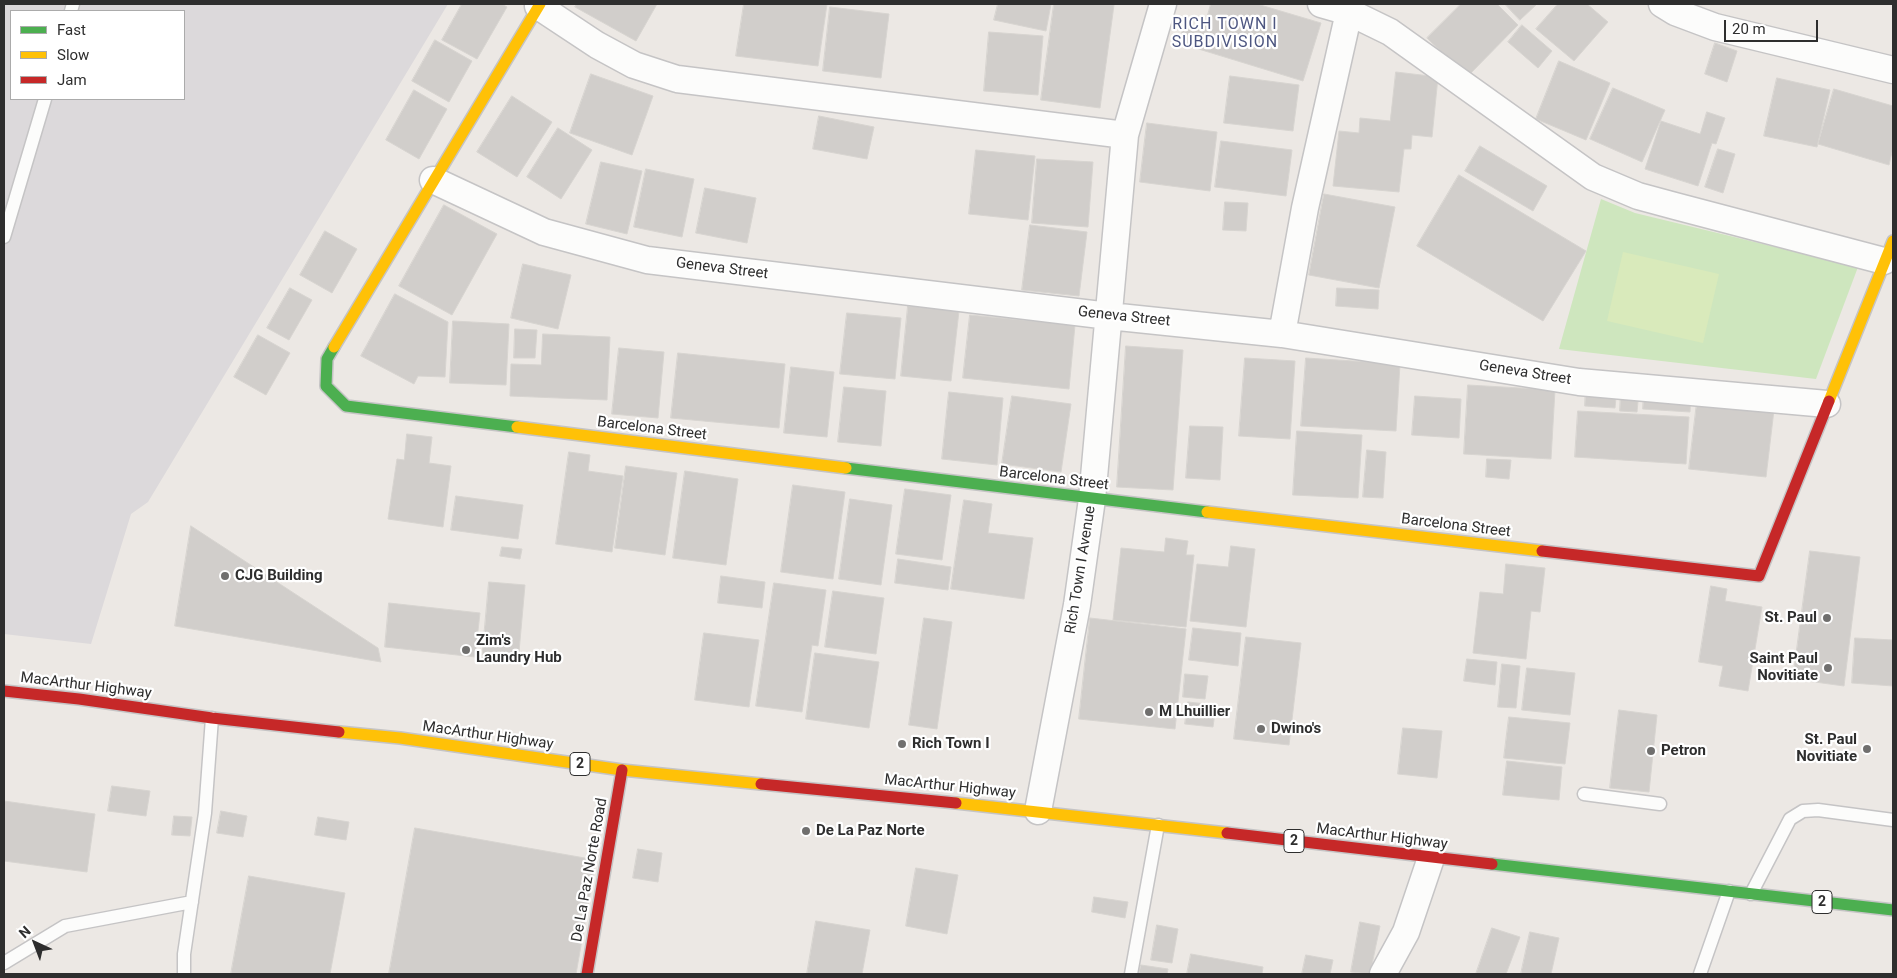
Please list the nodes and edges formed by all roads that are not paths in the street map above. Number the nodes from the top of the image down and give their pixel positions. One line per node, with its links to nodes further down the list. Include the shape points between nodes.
1 (1163, 4): 8 (street, Rich Town I Avenue)
2 (1321, 4): 5 (street)
3 (1662, 4): 6 (street, via 1715,27)
4 (539, 5): 8 (street, via 596,45 634,65 677,79); 9 (main road)
5 (1349, 12): 11 (street, via 1390,32 1593,177 1638,196 1675,206); 13 (street, via 1305,208)
6 (1893, 70)
7 (45, 100): 10 (lane)
8 (1126, 135): 12 (street, Rich Town I Avenue)
9 (433, 180): 12 (street, Geneva Street, via 544,232 646,260); 15 (main road, Barcelona Street, via 327,359 326,386 346,406)
10 (4, 237)
11 (1889, 251): 14 (main road)
12 (1109, 316): 13 (street, Geneva Street); 15 (street, Rich Town I Avenue)
13 (1282, 334): 14 (street, Geneva Street, via 1579,382)
14 (1827, 404): 15 (main road, Barcelona Street, via 1759,576)
15 (1092, 499): 21 (street, Rich Town I Avenue, via 1077,605)
16 (4, 691): 17 (main road, MacArthur Highway / 2)
17 (212, 718): 18 (main road, MacArthur Highway / 2, via 400,738); 27 (lane, via 205,813)
18 (622, 770): 21 (main road, MacArthur Highway / 2); 31 (main road, De La Paz Norte Road)
19 (1584, 794): 20 (lane)
20 (1660, 804)
21 (1038, 811): 23 (main road, MacArthur Highway / 2)
22 (1893, 820): 26 (lane, via 1803,811 1790,819)
23 (1158, 825): 24 (main road, MacArthur Highway / 2); 32 (lane)
24 (1431, 858): 25 (main road, MacArthur Highway / 2); 33 (street, via 1406,932)
25 (1729, 891): 26 (main road, MacArthur Highway / 2); 34 (lane)
26 (1751, 894): 28 (main road, MacArthur Highway / 2)
27 (192, 902): 29 (lane, via 65,926); 30 (lane)
28 (1893, 910)
29 (4, 963)
30 (184, 974)
31 (587, 974)
32 (1130, 974)
33 (1383, 974)
34 (1700, 974)

